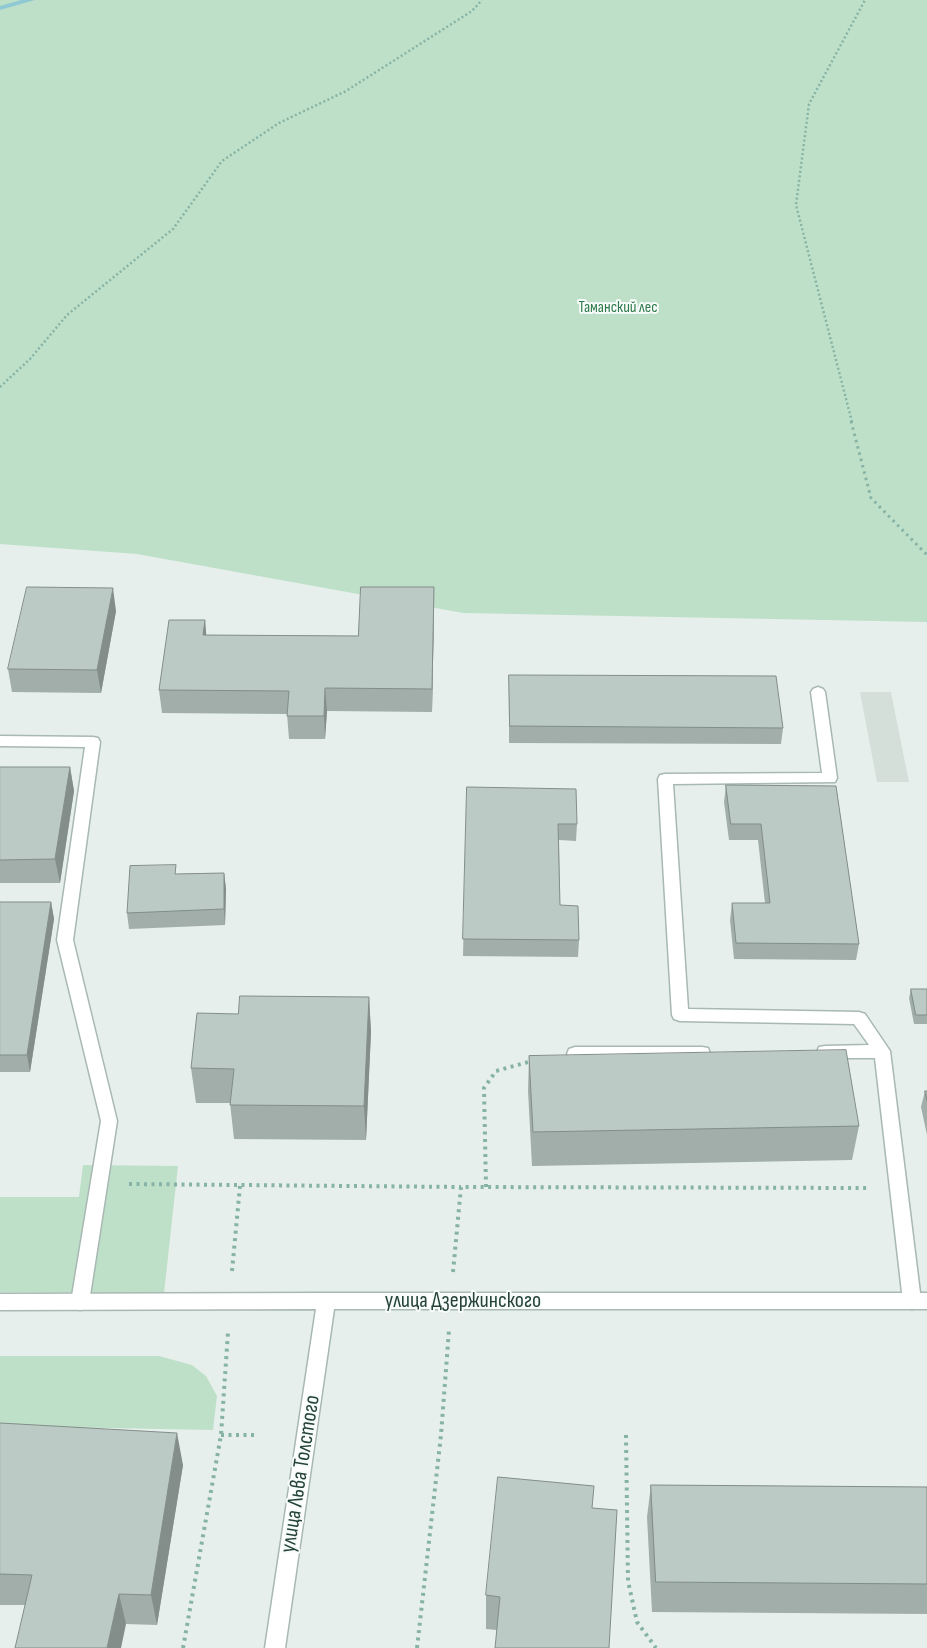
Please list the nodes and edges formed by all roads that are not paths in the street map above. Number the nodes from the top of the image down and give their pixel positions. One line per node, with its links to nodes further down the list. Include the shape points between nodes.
1 (818, 692): 3 (street, via 830,778 665,779 680,1015 859,1018)
2 (0, 741): 10 (street, via 93,742 65,940 109,1121)
3 (882, 1051): 4 (street); 8 (street)
4 (812, 1052)
5 (714, 1053): 6 (street)
6 (575, 1054)
7 (326, 1301): 8 (street, улица Дзержинского); 10 (street, улица Дзержинского); 11 (street, улица Льва Толстого)
8 (920, 1301)
9 (0, 1302): 10 (street, улица Дзержинского)
10 (80, 1302)
11 (275, 1648)

